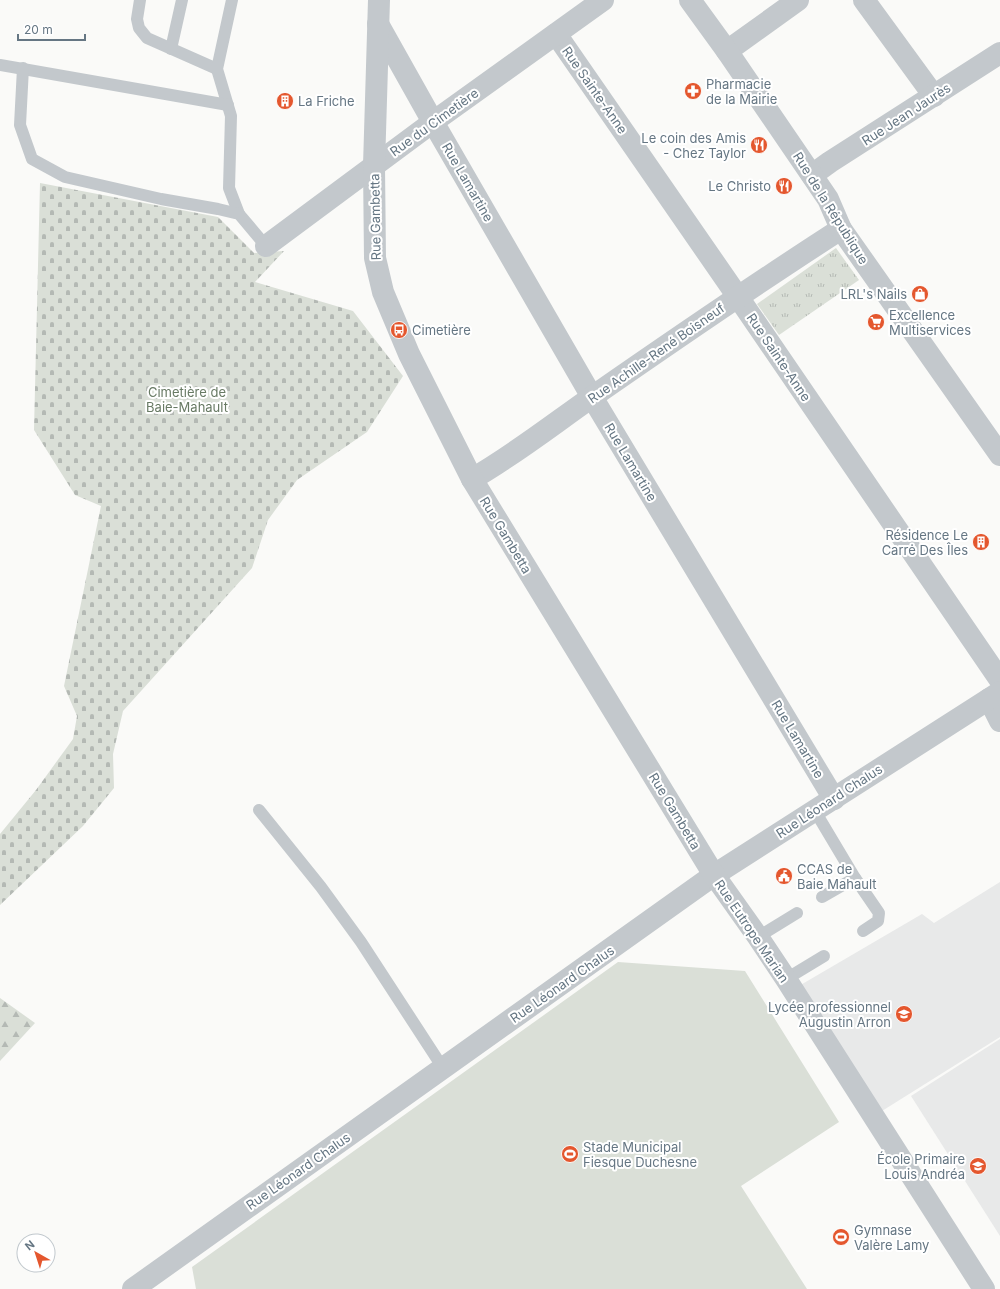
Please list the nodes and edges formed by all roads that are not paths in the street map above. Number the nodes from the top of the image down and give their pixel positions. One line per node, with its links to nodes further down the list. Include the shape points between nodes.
1 (140, 0): 11 (lane, via 138,28 147,38)
2 (182, 0): 11 (lane)
3 (232, 0): 16 (lane)
4 (379, 0): 9 (street, Rue Gambetta)
5 (603, 0): 10 (street, Rue du Cimetière)
6 (690, 0): 12 (street, Rue de la République)
7 (798, 0): 12 (street)
8 (864, 0): 17 (street)
9 (378, 24): 19 (street, Rue Lamartine); 20 (street, Rue Gambetta)
10 (556, 34): 19 (street, Rue du Cimetière); 25 (street, Rue Sainte-Anne)
11 (172, 49): 16 (lane)
12 (726, 51): 21 (street, Rue de la République)
13 (1000, 53): 17 (street, Rue Jean Jaurès)
14 (0, 65): 15 (lane)
15 (23, 68): 18 (lane); 22 (lane, via 20,125 32,159 65,177)
16 (217, 69): 18 (lane)
17 (934, 96): 21 (street, Rue Jean Jaurès)
18 (228, 105): 22 (lane, via 231,116 229,188)
19 (433, 122): 20 (street, Rue du Cimetière); 26 (street, Rue Lamartine)
20 (374, 166): 24 (street, Rue du Cimetière); 28 (street, Rue Gambetta, via 375,258 383,292 409,354)
21 (812, 175): 23 (street, Rue de la République, via 828,199)
22 (239, 214): 24 (lane)
23 (841, 229): 25 (street, Rue Achille-René Boisneuf); 27 (street, Rue de la République)
24 (266, 246)
25 (738, 297): 26 (street, Rue Achille-René Boisneuf); 29 (street, Rue Sainte-Anne)
26 (592, 397): 28 (street, Rue Achille-René Boisneuf, via 492,468); 32 (street, Rue Lamartine)
27 (1000, 455)
28 (472, 479): 35 (street, Rue Gambetta)
29 (1000, 680)
30 (994, 696): 31 (street); 32 (street, Rue Léonard Chalus)
31 (1000, 721)
32 (834, 798): 34 (street, Rue Léonard Chalus)
33 (259, 810): 43 (lane, via 361,942)
34 (815, 811): 35 (street, Rue Léonard Chalus); 36 (lane)
35 (714, 875): 40 (street, Rue Eutrope Marian); 43 (street, Rue Léonard Chalus)
36 (855, 878): 37 (lane); 39 (lane, via 879,914 878,921)
37 (822, 898)
38 (797, 914): 40 (lane)
39 (863, 931)
40 (758, 938): 42 (street, Rue Eutrope Marian)
41 (824, 956): 42 (lane)
42 (786, 979): 45 (street, Rue Eutrope Marian)
43 (443, 1068): 44 (street, Rue Léonard Chalus)
44 (132, 1289)
45 (984, 1289)

